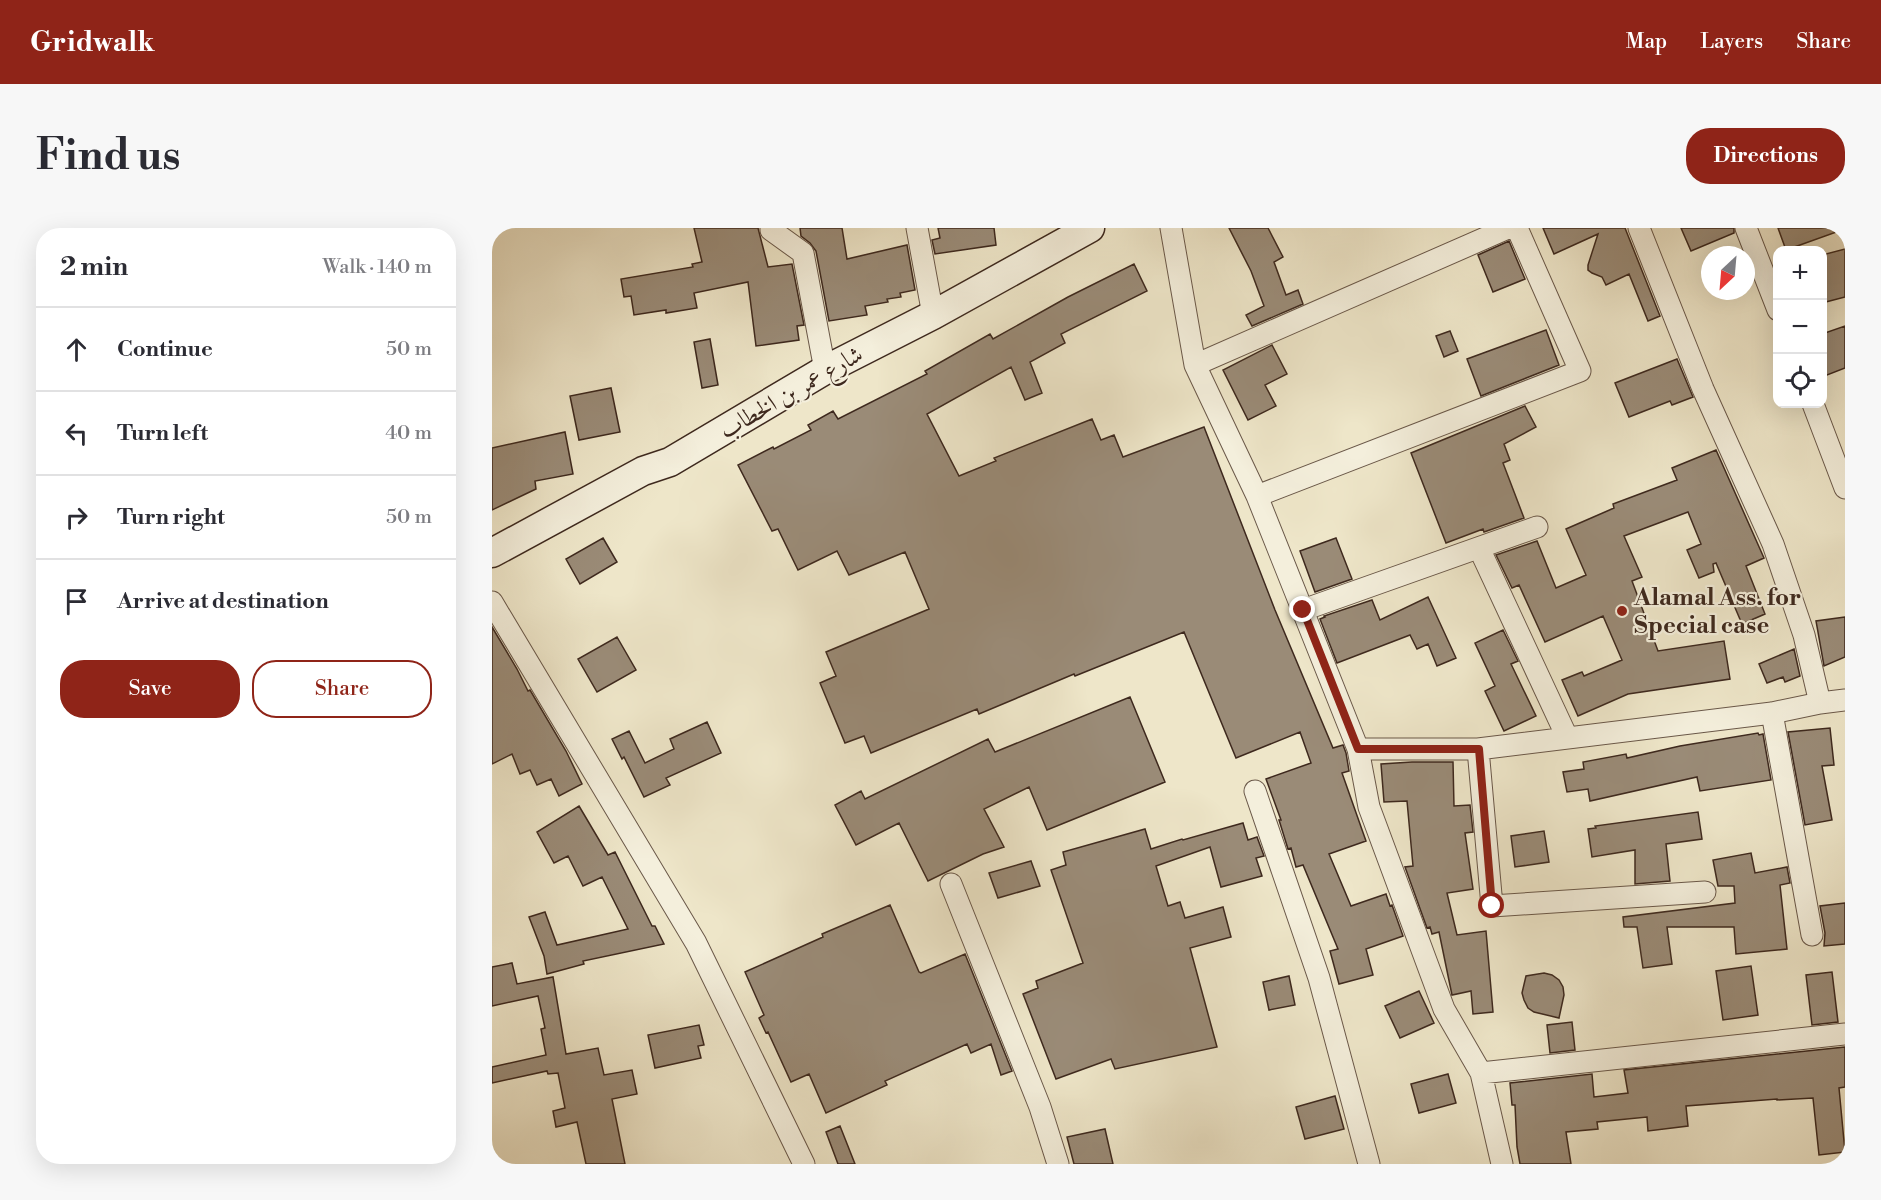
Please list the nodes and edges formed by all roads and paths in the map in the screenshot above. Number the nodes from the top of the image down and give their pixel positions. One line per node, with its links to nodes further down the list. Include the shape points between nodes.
1 (771, 228): 12 (street, via 803,253)
2 (917, 228): 10 (street)
3 (1090, 228): 10 (main road, شارع عمر بن الخطاب)
4 (1171, 228): 11 (street)
5 (1508, 228): 11 (street)
6 (1517, 228): 15 (street, via 1580,371)
7 (1639, 228): 22 (street, via 1703,389 1773,544 1804,635)
8 (1746, 228): 9 (street)
9 (1774, 300)
10 (933, 315): 12 (main road, شارع عمر بن الخطاب)
11 (1195, 364): 15 (street)
12 (825, 370): 18 (main road, شارع عمر بن الخطاب, via 670,462 642,471)
13 (1815, 408): 14 (street)
14 (1845, 488)
15 (1257, 496): 20 (street)
16 (1537, 527): 17 (street)
17 (1479, 548): 20 (street); 24 (street)
18 (492, 553)
19 (492, 602): 33 (street, via 696,942)
20 (1303, 610): 25 (street)
21 (1845, 700): 22 (street)
22 (1820, 703): 23 (street)
23 (1772, 713): 24 (street); 30 (street)
24 (1567, 737): 26 (street)
25 (1358, 749): 26 (street); 32 (street, via 1369,807 1444,1009)
26 (1479, 749): 29 (street, via 1492,906)
27 (1255, 791): 35 (street, via 1319,978)
28 (951, 884): 34 (street, via 1040,1107)
29 (1705, 892)
30 (1812, 935)
31 (1845, 1034): 32 (street)
32 (1481, 1073): 36 (street)
33 (804, 1164)
34 (1058, 1164)
35 (1369, 1164)
36 (1502, 1164)

